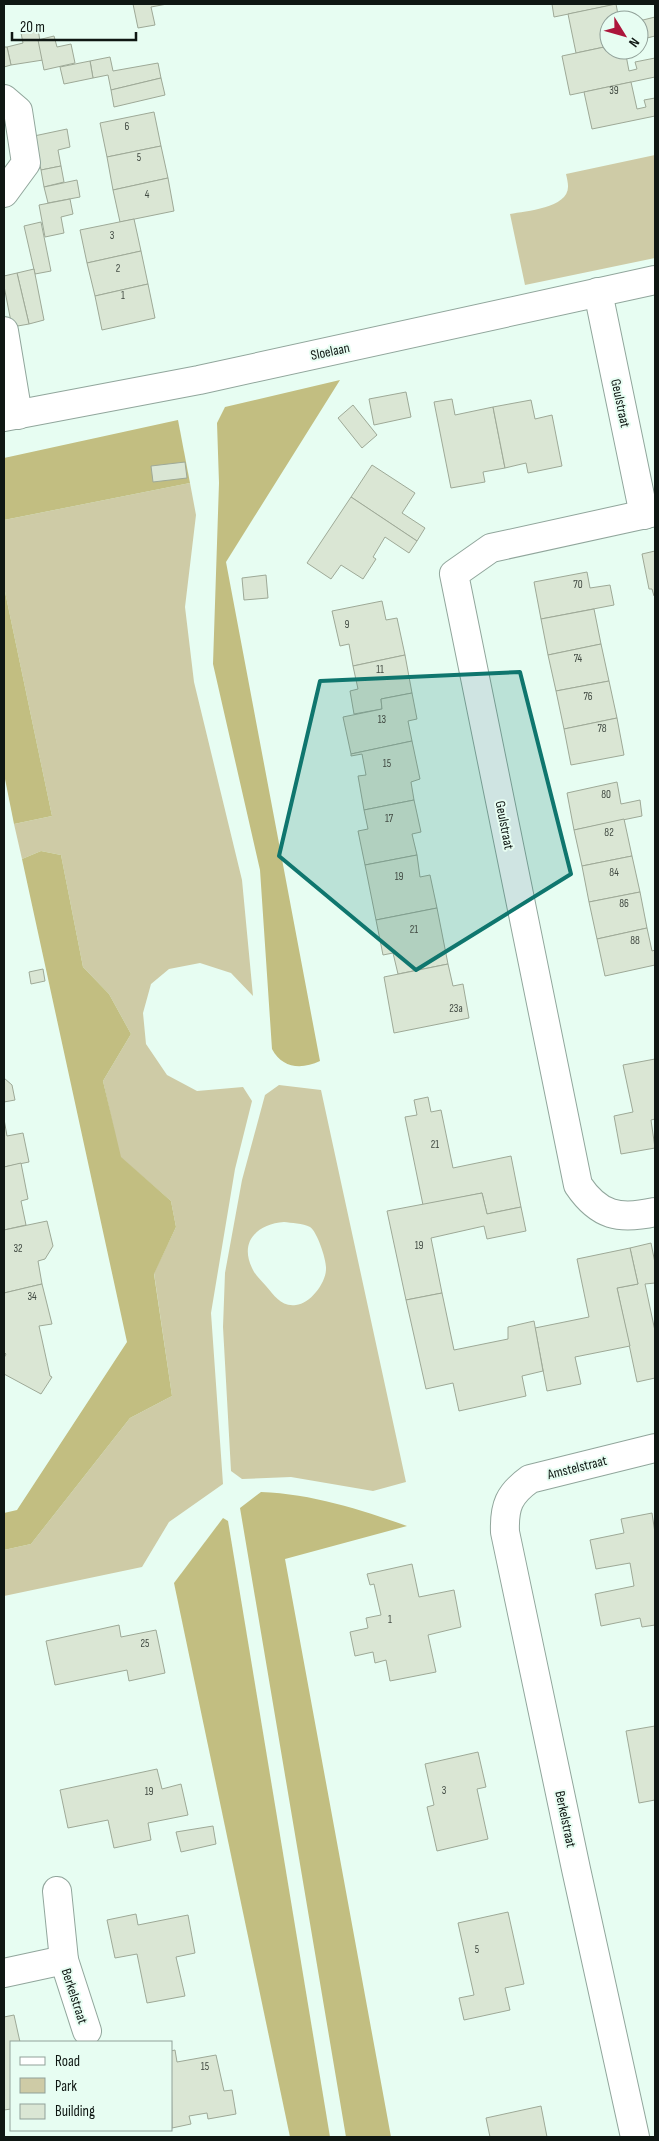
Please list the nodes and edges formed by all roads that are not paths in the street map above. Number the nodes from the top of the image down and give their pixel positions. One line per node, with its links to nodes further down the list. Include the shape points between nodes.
1 (4, 99): 2 (street, via 18,111 26,163)
2 (4, 193)
3 (655, 280): 4 (street, Sloelaan)
4 (598, 292): 6 (street, Sloelaan, via 208,378); 7 (street, Geulstraat)
5 (4, 331): 6 (street)
6 (11, 416)
7 (650, 513): 8 (street, Geulstraat, via 491,548 454,574 578,1185 588,1199 616,1215 633,1217)
8 (655, 1212)
9 (655, 1448): 10 (street, Amstelstraat, via 530,1479)
10 (508, 1501): 15 (street, Berkelstraat, via 504,1516 506,1532)
11 (57, 1891): 12 (street, Berkelstraat)
12 (64, 1960): 13 (street, Berkelstraat); 14 (street, Berkelstraat)
13 (4, 1973)
14 (86, 2031)
15 (635, 2137)

